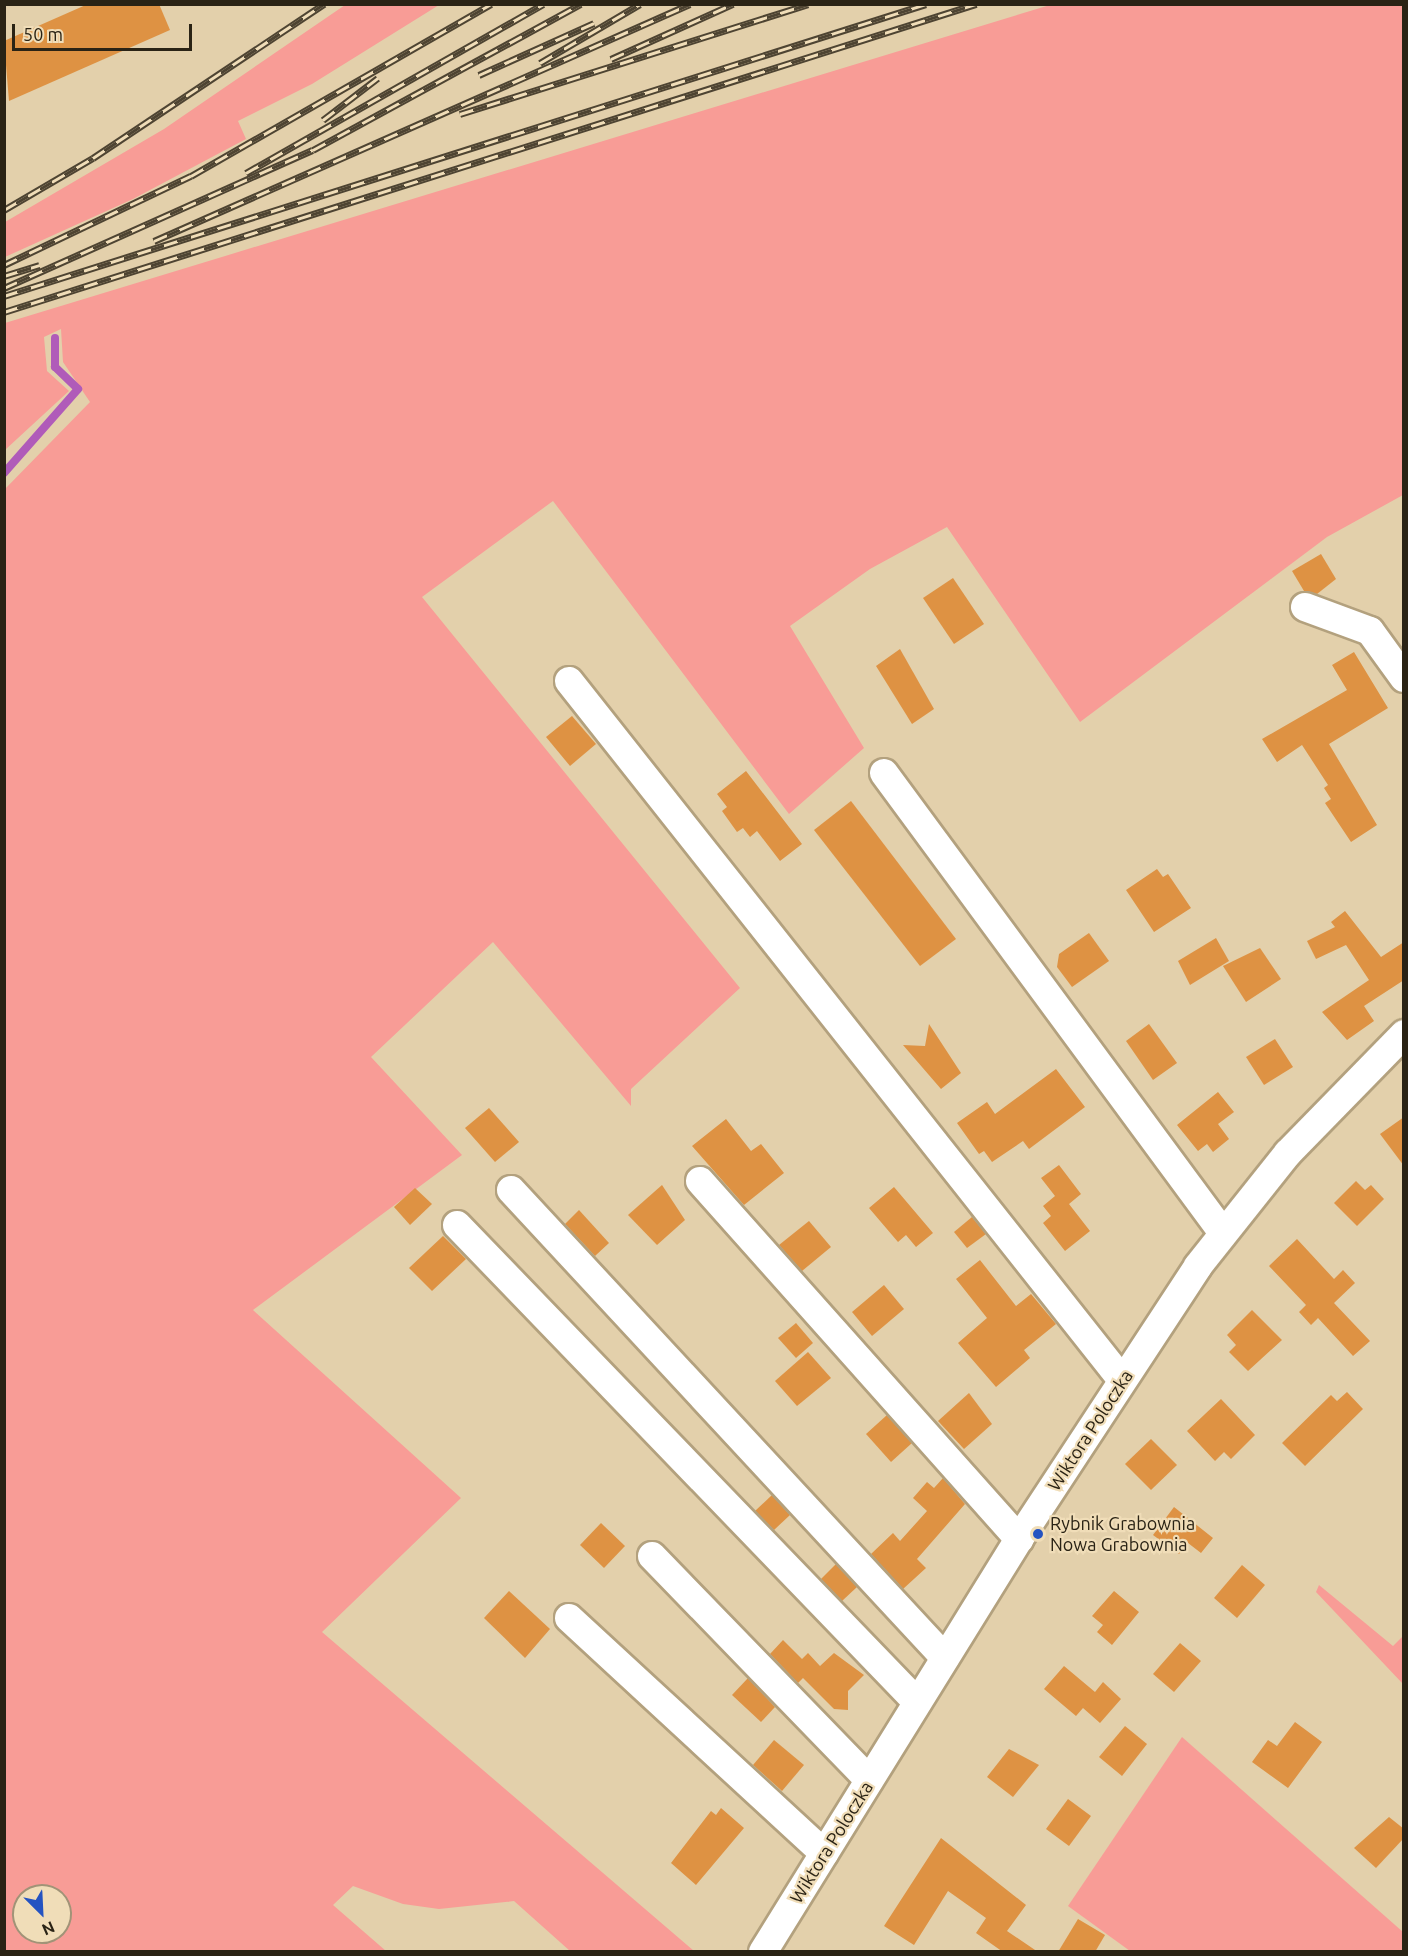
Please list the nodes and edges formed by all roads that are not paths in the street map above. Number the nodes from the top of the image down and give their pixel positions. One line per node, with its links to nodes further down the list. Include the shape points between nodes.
1 (1305, 607): 2 (street, via 1370,631)
2 (1404, 678)
3 (569, 681): 10 (street)
4 (884, 773): 9 (street)
5 (1404, 1035): 9 (street, Wiktora Poloczka, via 1288,1153)
6 (700, 1181): 11 (street)
7 (511, 1190): 14 (street)
8 (458, 1225): 15 (street)
9 (1223, 1233): 10 (street, Wiktora Poloczka)
10 (1122, 1380): 11 (street, Wiktora Poloczka)
11 (1019, 1539): 14 (street, Wiktora Poloczka)
12 (652, 1556): 16 (street)
13 (569, 1618): 17 (street)
14 (945, 1658): 15 (street, Wiktora Poloczka)
15 (917, 1702): 16 (street, Wiktora Poloczka)
16 (869, 1780): 17 (street, Wiktora Poloczka)
17 (824, 1853): 18 (street, Wiktora Poloczka)
18 (763, 1952)

